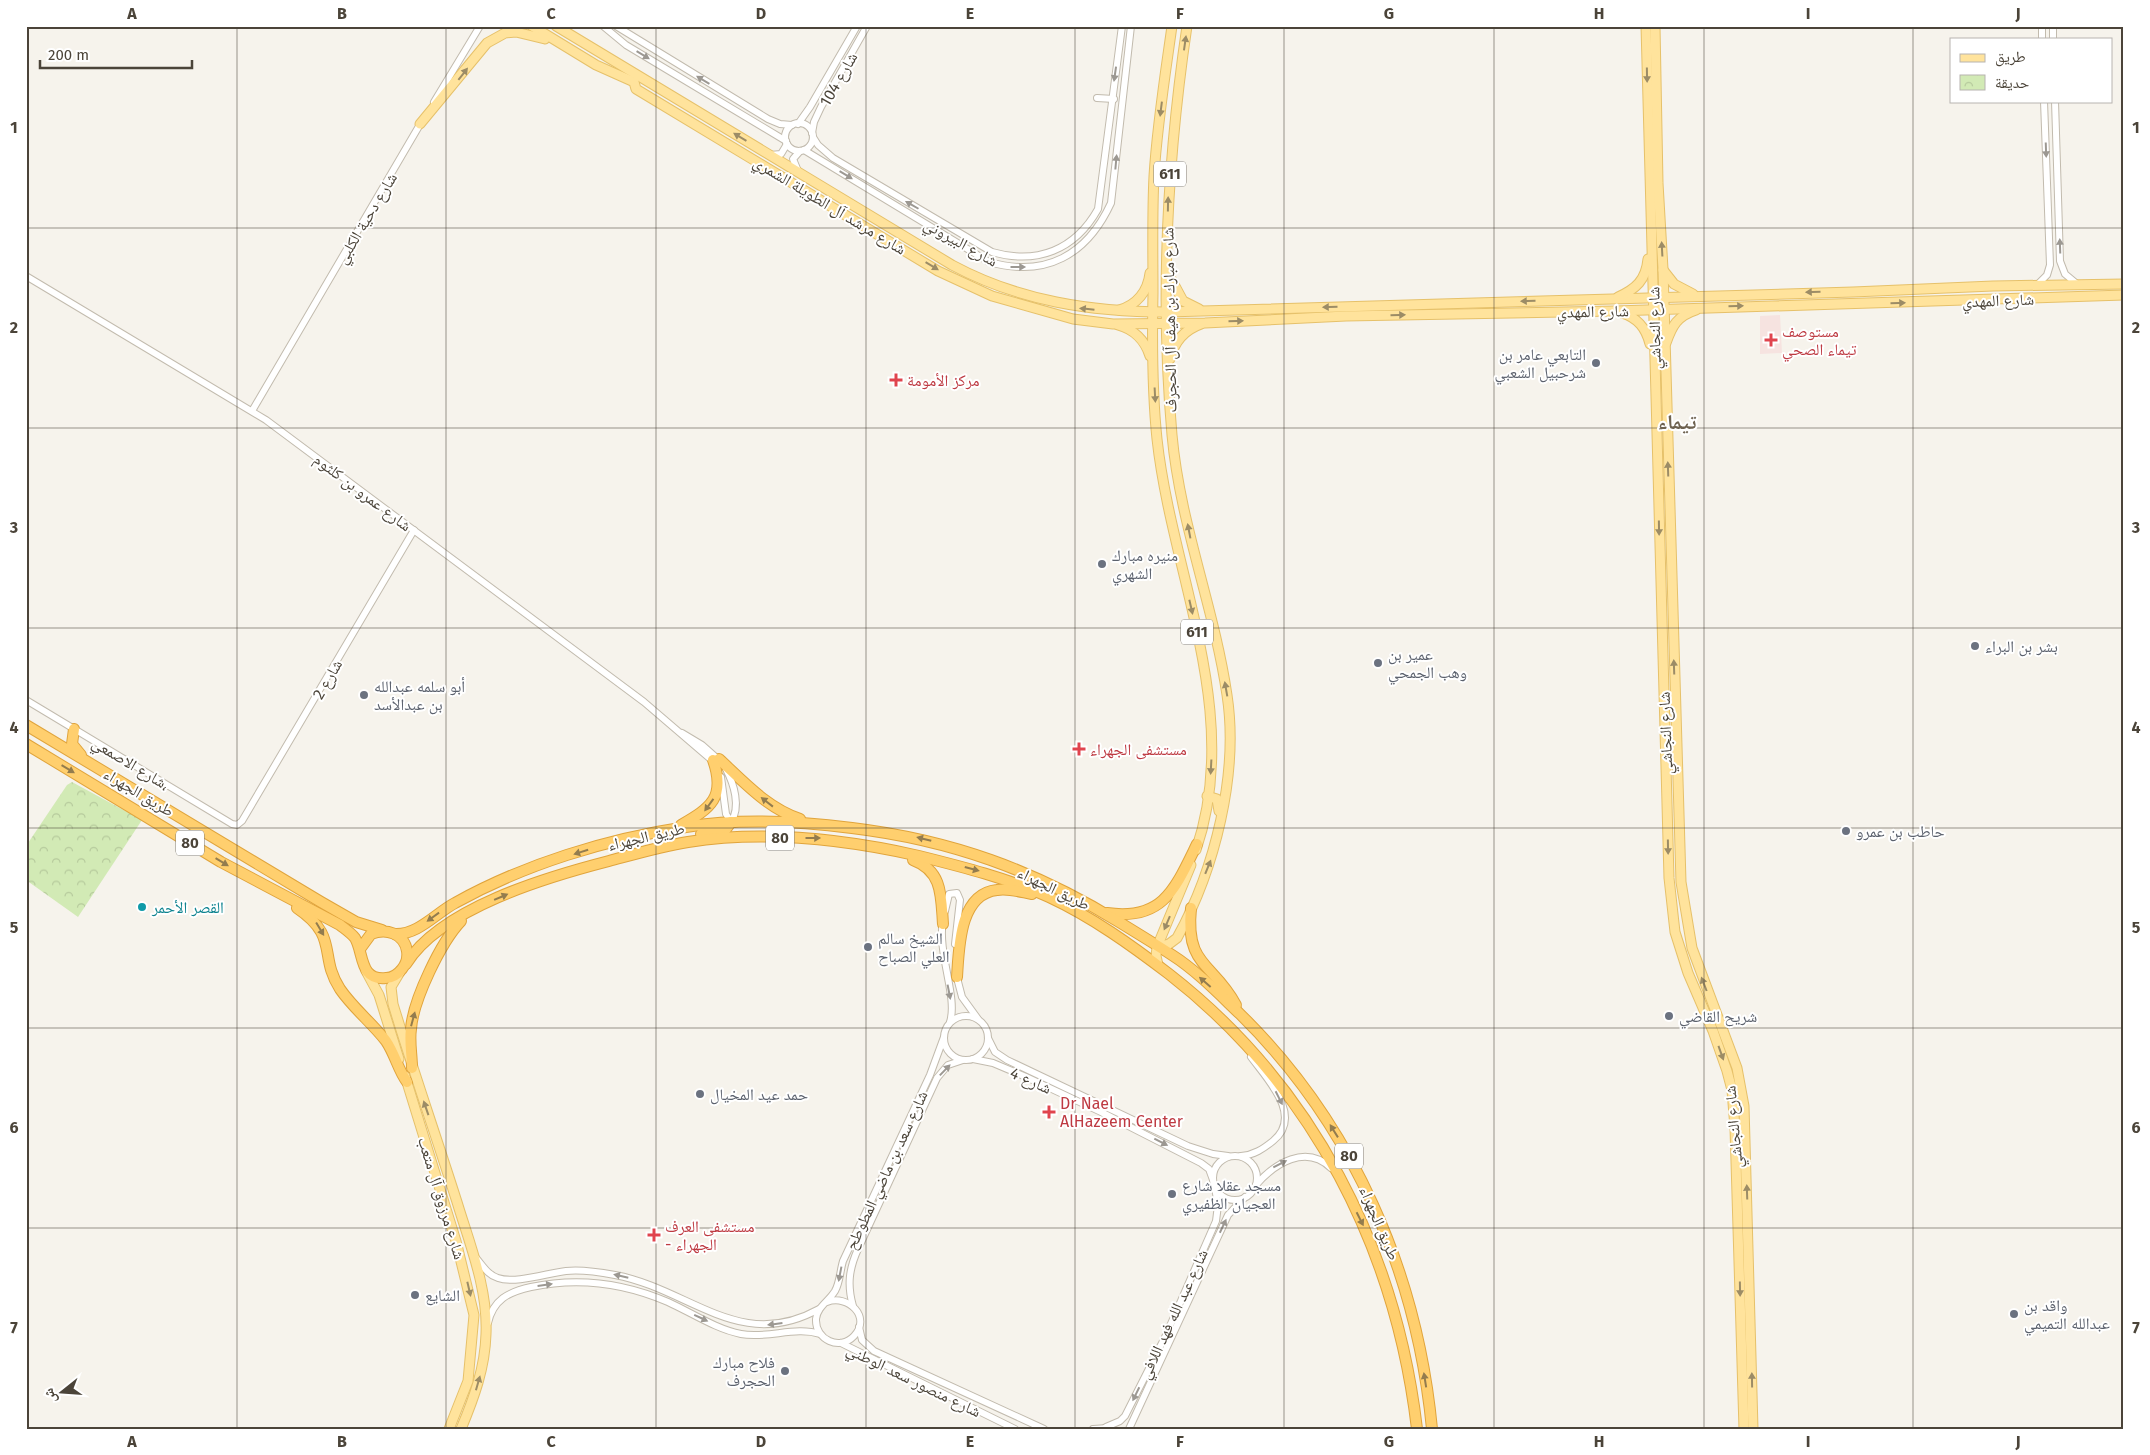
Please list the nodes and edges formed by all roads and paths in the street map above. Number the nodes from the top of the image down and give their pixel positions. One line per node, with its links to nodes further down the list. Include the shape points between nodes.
1 (480, 26): 33 (street, شارع دحية الكلبي)
2 (532, 26): 17 (main road, شارع مرشد آل الطويلة الشمري)
3 (556, 26): 16 (main road, شارع مرشد آل الطويلة الشمري)
4 (562, 26): 16 (main road)
5 (604, 26): 21 (street, one-way to 21, via 626,45)
6 (616, 26): 19 (street)
7 (857, 26): 24 (street, شارع 104)
8 (867, 26): 28 (street, شارع 104)
9 (1122, 26): 26 (street, شارع البيروني, one-way to 26)
10 (1132, 26): 27 (street, شارع البيروني)
11 (1172, 26): 46 (main road, شارع مبارك بن هيف آل الحجرف / 611, one-way to 46, via 1158,128)
12 (1187, 26): 49 (main road, شارع مبارك بن هيف آل الحجرف / 611, one-way to 12, via 1169,189)
13 (1646, 26): 15 (main road, شارع النجاشي)
14 (1655, 26): 15 (main road, شارع النجاشي)
15 (1651, 39): 44 (main road, شارع النجاشي, one-way to 44); 48 (main road, شارع النجاشي, one-way to 15)
16 (580, 40): 22 (main road, شارع مرشد آل الطويلة الشمري)
17 (564, 46): 18 (main road, شارع مرشد آل الطويلة الشمري); 33 (main road, one-way to 17, via 487,43 499,36 526,33)
18 (596, 65): 22 (main road, via 602,62 628,76); 45 (main road, شارع مرشد آل الطويلة الشمري, via 634,82 636,89)
19 (679, 66): 20 (street); 21 (street, via 679,71)
20 (689, 72): 23 (street); 34 (street, one-way to 20, via 780,124 768,119)
21 (674, 74): 23 (street)
22 (640, 76): 38 (main road, شارع مرشد آل الطويلة الشمري, one-way to 22)
23 (684, 80): 36 (street)
24 (824, 84): 28 (street, via 818,98 819,102); 34 (street, شارع 104)
25 (1097, 98): 26 (street)
26 (1112, 98): 27 (street); 31 (street, شارع البيروني)
27 (1122, 98): 32 (street, شارع البيروني)
28 (824, 102): 35 (street, شارع 104, via 814,122)
29 (2044, 102): 53 (street, one-way to 53, via 2050,265 2045,278)
30 (2055, 102): 52 (street, one-way to 30, via 2067,277 2060,261)
31 (1111, 106): 32 (street); 41 (street, شارع البيروني, one-way to 41, via 1098,209 1081,233 1055,252 1030,257 992,252)
32 (1120, 108): 43 (street, شارع البيروني, one-way to 32, via 989,262 1018,267 1060,260 1088,241 1111,203)
33 (420, 124): 83 (street, شارع دحية الكلبي)
34 (795, 124): 35 (street, via 807,126); 36 (street, via 786,132)
35 (812, 135): 37 (street, via 810,145); 40 (street, شارع البيروني, via 823,151)
36 (786, 142): 37 (street, via 791,149); 38 (street, via 782,154)
37 (802, 151): 39 (street, via 793,158); 42 (street, شارع البيروني, one-way to 42)
38 (769, 155): 39 (main road, شارع مرشد آل الطويلة الشمري)
39 (798, 172): 47 (main road, شارع مرشد آل الطويلة الشمري)
40 (876, 184): 41 (street, شارع البيروني); 42 (street)
41 (885, 189): 43 (street, via 880,191)
42 (872, 191): 43 (street, شارع البيروني)
43 (880, 196)
44 (1651, 229): 58 (main road, شارع النجاشي); 60 (main road, via 1647,268 1642,281)
45 (878, 234): 47 (main road, via 888,235 919,254); 78 (main road, شارع مرشد آل الطويلة الشمري, one-way to 78, via 938,271 992,296 1073,320)
46 (1153, 245): 69 (main road, via 1149,278 1143,293 1136,303); 71 (main road, شارع مبارك بن هيف آل الحجرف / 611)
47 (924, 248): 69 (main road, شارع مرشد آل الطويلة الشمري, one-way to 47, via 1075,307 1016,293 973,276)
48 (1663, 269): 57 (main road, via 1680,289); 59 (main road, شارع النجاشي)
49 (1168, 271): 67 (main road, via 1183,301); 72 (main road, شارع مبارك بن هيف آل الحجرف / 611)
50 (26, 276): 83 (street, شارع عمرو بن كلثوم)
51 (2124, 284): 52 (main road, شارع المهدي)
52 (2081, 285): 53 (main road, شارع المهدي)
53 (2035, 287): 55 (main road, شارع المهدي)
54 (1830, 292): 55 (main road, شارع المهدي); 57 (main road, شارع المهدي, one-way to 57); 63 (main road, via 1834,299)
55 (1853, 292): 64 (main road, via 1843,294 1841,299)
56 (2124, 295): 64 (main road, شارع المهدي, one-way to 56)
57 (1700, 296): 59 (main road, شارع المهدي)
58 (1654, 297): 59 (main road, شارع المهدي); 60 (main road, شارع المهدي); 68 (main road, شارع النجاشي)
59 (1664, 297): 65 (main road, شارع النجاشي)
60 (1616, 298): 61 (main road, شارع المهدي, one-way to 61)
61 (1489, 303): 62 (main road, شارع المهدي); 73 (main road, via 1480,308)
62 (1456, 304): 67 (main road, شارع المهدي, one-way to 67); 74 (main road, via 1455,309)
63 (1826, 304): 64 (main road, شارع المهدي); 66 (main road, شارع المهدي, one-way to 63)
64 (1846, 304)
65 (1663, 309): 66 (main road, شارع المهدي); 68 (main road, شارع المهدي); 79 (main road, شارع النجاشي)
66 (1702, 309): 79 (main road, via 1680,318 1671,327)
67 (1204, 310): 72 (main road, شارع المهدي)
68 (1653, 310): 70 (main road, شارع المهدي); 80 (main road, شارع النجاشي)
69 (1113, 311): 71 (main road, شارع مرشد آل الطويلة الشمري)
70 (1615, 311): 73 (main road, شارع المهدي); 80 (main road, via 1629,315 1643,327)
71 (1153, 312): 72 (main road, شارع المهدي); 76 (main road, شارع مبارك بن هيف آل الحجرف / 611)
72 (1166, 312): 77 (main road, شارع مبارك بن هيف آل الحجرف / 611)
73 (1480, 313): 74 (main road, شارع المهدي)
74 (1446, 314): 75 (main road, شارع المهدي, one-way to 74)
75 (1205, 322): 77 (main road, شارع المهدي); 82 (main road, via 1192,327 1174,345)
76 (1152, 323): 77 (main road, شارع المهدي); 78 (main road, شارع مرشد آل الطويلة الشمري); 81 (main road, شارع مبارك بن هيف آل الحجرف / 611)
77 (1166, 323): 82 (main road, شارع مبارك بن هيف آل الحجرف / 611)
78 (1112, 324): 81 (main road, via 1135,333 1144,342)
79 (1664, 350): 87 (main road, شارع النجاشي, one-way to 79)
80 (1654, 356): 86 (main road, شارع النجاشي)
81 (1152, 365): 84 (main road, شارع مبارك بن هيف آل الحجرف / 611, one-way to 84)
82 (1168, 372): 85 (main road, شارع مبارك بن هيف آل الحجرف / 611)
83 (252, 411): 88 (street, شارع عمرو بن كلثوم)
84 (1158, 442): 85 (main road, via 1163,437); 89 (main road, شارع مبارك بن هيف آل الحجرف / 611, one-way to 89, via 1166,501)
85 (1173, 442): 91 (main road, شارع مبارك بن هيف آل الحجرف / 611, one-way to 85, via 1218,644 1190,540)
86 (1658, 490): 87 (main road, via 1663,486); 98 (main road, شارع النجاشي, one-way to 98)
87 (1669, 491): 99 (main road, شارع النجاشي, one-way to 87)
88 (414, 530): 95 (street, شارع عمرو بن كلثوم); 105 (street, شارع 2, via 307,715 242,821)
89 (1202, 651): 91 (main road, via 1216,714 1222,716); 97 (main road, شارع مبارك بن هيف آل الحجرف / 611, one-way to 97, via 1210,699 1212,739)
90 (26, 700): 93 (street, شارع الاصمعي،)
91 (1228, 710): 102 (main road, شارع مبارك بن هيف آل الحجرف / 611, via 1227,779)
92 (26, 725): 96 (highway, طريق الجهراء / 80)
93 (74, 729): 96 (highway, via 72,744); 105 (street, شارع الاصمعي،)
94 (28, 745): 112 (highway, طريق الجهراء / 80, one-way to 112)
95 (716, 759): 103 (street, شارع عمرو بن كلثوم, via 722,778 726,814); 103 (street, شارع عمرو بن كلثوم, via 734,790 736,807); 104 (highway, one-way to 95, via 776,808); 106 (highway, one-way to 106, via 718,780 713,801 702,814)
96 (85, 760): 111 (highway, طريق الجهراء / 80)
97 (1208, 796): 102 (main road, via 1217,799); 109 (main road, شارع مبارك بن هيف آل الحجرف / 611)
98 (1667, 799): 99 (main road, via 1673,802); 100 (main road, شارع النجاشي)
99 (1678, 799): 101 (main road, شارع النجاشي)
100 (1667, 814): 101 (main road, via 1674,811); 140 (main road, شارع النجاشي, one-way to 140, via 1668,878 1675,932 1727,1071)
101 (1678, 816): 140 (main road, شارع النجاشي, one-way to 101, via 1744,1106 1737,1068 1687,931 1680,882)
102 (1221, 819): 119 (main road, شارع مبارك بن هيف آل الحجرف / 611, one-way to 102, via 1212,857)
103 (731, 822): 104 (highway, طريق الجهراء / 80); 106 (highway, طريق الجهراء / 80); 107 (highway); 110 (highway, via 726,829 683,838)
104 (811, 822): 120 (highway, طريق الجهراء / 80, one-way to 104, via 1060,888 974,852 918,837)
105 (236, 825)
106 (661, 832): 123 (highway, طريق الجهراء / 80, one-way to 123, via 540,864 454,903 416,930)
107 (745, 838): 108 (highway, طريق الجهراء / 80, one-way to 108); 110 (highway, طريق الجهراء / 80)
108 (842, 840): 116 (highway, طريق الجهراء / 80, one-way to 116, via 982,872); 121 (highway, via 874,852 912,859 928,868 935,875 942,893)
109 (1198, 844): 120 (highway, via 1184,872 1159,904 1135,915); 124 (main road, شارع مبارك بن هيف آل الحجرف / 611, one-way to 124, via 1183,886)
110 (662, 847): 117 (highway, طريق الجهراء / 80, one-way to 110, via 539,880)
111 (256, 862): 112 (highway, via 256,870); 113 (highway, طريق الجهراء / 80)
112 (248, 876): 114 (highway, طريق الجهراء / 80)
113 (282, 878): 114 (highway); 122 (highway, طريق الجهراء / 80, via 356,922)
114 (274, 890): 115 (highway, طريق الجهراء / 80)
115 (285, 896): 125 (highway, طريق الجهراء / 80, via 340,925 352,934); 139 (highway, one-way to 139, via 318,925 340,989 386,1042)
116 (1053, 899): 118 (highway, طريق الجهراء / 80); 129 (highway, via 1007,890 988,892 978,898 962,932)
117 (477, 907): 127 (highway, طريق الجهراء / 80, via 423,942); 138 (highway, one-way to 117, via 410,1028 421,994 446,940)
118 (1069, 908): 124 (highway, via 1091,914); 126 (highway, طريق الجهراء / 80)
119 (1191, 908): 124 (main road, شارع مبارك بن هيف آل الحجرف / 611, via 1175,940 1169,944); 131 (highway, via 1191,945 1235,1002)
120 (1103, 912): 124 (highway, طريق الجهراء / 80)
121 (942, 924): 129 (street, via 948,897 957,893 960,900 955,948); 133 (street, one-way to 133, via 943,957 953,1010)
122 (383, 931): 123 (highway, 80); 125 (highway, via 366,938)
123 (395, 934): 127 (highway, via 404,944 407,957)
124 (1152, 945): 126 (main road, شارع مبارك بن هيف آل الحجرف / 611); 131 (highway, طريق الجهراء / 80, one-way to 124, via 1203,980 1173,956)
125 (360, 949): 128 (highway, 80)
126 (1158, 965): 130 (highway, طريق الجهراء / 80)
127 (403, 968): 128 (highway, via 395,976 383,978); 138 (main road, شارع مرزوق آل متعب, via 391,986 391,994)
128 (366, 971): 139 (main road, شارع مرزوق آل متعب, via 379,995)
129 (957, 978): 132 (street, via 965,1004)
130 (1206, 1005): 142 (street, one-way to 142, via 1255,1062 1284,1107 1285,1116 1278,1136 1262,1149); 148 (highway, طريق الجهراء / 80, via 1246,1043 1301,1112 1329,1156)
131 (1242, 1017): 167 (highway, طريق الجهراء / 80, one-way to 131, via 1411,1309 1383,1223 1344,1147 1315,1102 1283,1060)
132 (978, 1019): 133 (street, via 964,1015); 135 (street, via 986,1027)
133 (950, 1022): 134 (street)
134 (944, 1037): 137 (street, via 949,1052); 152 (street, شارع سعد بن ماضي المطوطح, one-way to 152, via 843,1261 838,1284)
135 (988, 1038): 136 (street, via 982,1053); 141 (street, شارع 4, via 995,1052 1007,1060 1188,1146)
136 (973, 1059): 137 (street); 144 (street, شارع 4, one-way to 144, via 1012,1071 1116,1119 1201,1162 1209,1169)
137 (963, 1060): 153 (street, شارع سعد بن ماضي المطوطح, one-way to 137, via 849,1275 858,1249 937,1078 948,1065)
138 (412, 1068): 149 (main road, شارع مرزوق آل متعب, one-way to 138)
139 (407, 1082): 160 (main road, شارع مرزوق آل متعب, one-way to 160, via 456,1241 474,1315 468,1381)
140 (1741, 1153): 143 (main road, شارع النجاشي)
141 (1228, 1156): 142 (street); 144 (street, via 1216,1165)
142 (1242, 1156): 145 (street, via 1256,1171)
143 (1741, 1168): 168 (main road, شارع النجاشي, one-way to 168); 169 (main road, شارع النجاشي, one-way to 143)
144 (1213, 1180): 146 (street)
145 (1256, 1186): 147 (street); 148 (street, one-way to 148, via 1282,1162 1312,1157 1330,1167)
146 (1215, 1188): 147 (street, via 1219,1194 1232,1200); 159 (street, شارع عبد الله فهد اللافي, one-way to 159, via 1216,1220 1170,1326 1125,1416)
147 (1245, 1197): 165 (street, شارع عبد الله فهد اللافي, one-way to 147, via 1228,1215)
148 (1352, 1203): 166 (highway, طريق الجهراء / 80, one-way to 166, via 1378,1261 1395,1312)
149 (470, 1243): 150 (street, via 476,1258 491,1275 503,1280); 156 (main road, شارع مرزوق آل متعب, via 482,1289)
150 (524, 1278): 151 (street, via 522,1282); 154 (street, one-way to 150, via 781,1324 755,1324 730,1320 664,1290 618,1275 568,1271)
151 (526, 1288): 156 (street, via 498,1301 490,1314); 157 (street, one-way to 157, via 571,1282 618,1286 740,1333 768,1336 807,1331)
152 (827, 1302): 153 (street, via 841,1300); 154 (street)
153 (854, 1306): 155 (street, via 858,1312)
154 (820, 1308): 157 (street, via 816,1321)
155 (859, 1327): 158 (street, via 853,1338); 163 (street, شارع منصور سعد الوطني, via 862,1340 874,1351)
156 (486, 1332): 161 (main road, شارع مرزوق آل متعب, one-way to 156, via 479,1384)
157 (820, 1334): 158 (street, via 832,1342)
158 (841, 1343): 162 (street, شارع منصور سعد الوطني)
159 (1108, 1428): 164 (street)
160 (448, 1429)
161 (461, 1429)
162 (1015, 1429)
163 (1044, 1429)
164 (1092, 1429)
165 (1129, 1429)
166 (1417, 1429)
167 (1432, 1429)
168 (1744, 1429)
169 (1753, 1429)

